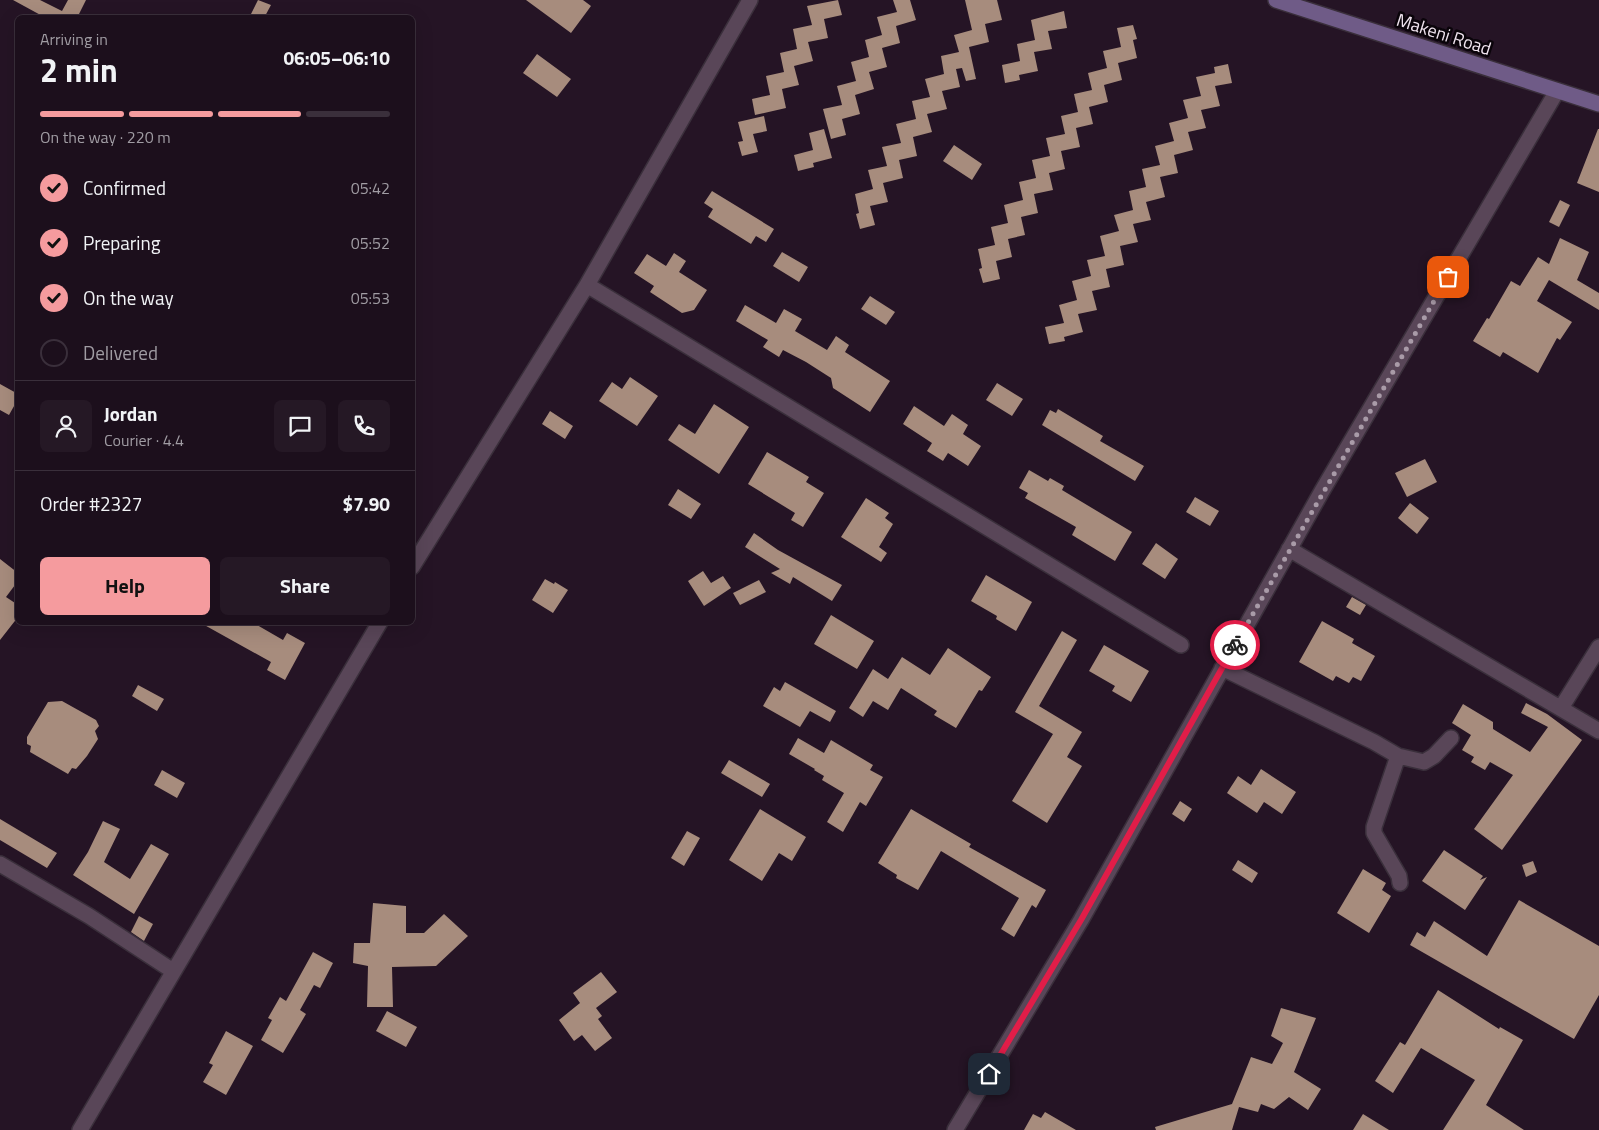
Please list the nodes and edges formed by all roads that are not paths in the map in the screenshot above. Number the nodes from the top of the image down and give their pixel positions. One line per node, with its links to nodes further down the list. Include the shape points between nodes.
1 (750, 0): 5 (street)
2 (1279, 0): 3 (main road, Makeni Road)
3 (1557, 91): 4 (main road, Makeni Road); 6 (street)
4 (1599, 104)
5 (587, 285): 7 (street); 9 (street)
6 (1289, 549): 11 (street); 12 (street)
7 (415, 562)
8 (378, 625): 18 (street)
9 (1181, 645)
10 (1599, 647): 12 (street)
11 (1222, 668): 15 (street); 20 (street, via 1081,920)
12 (1561, 708): 13 (street)
13 (1599, 731)
14 (1451, 738): 15 (street, via 1424,762)
15 (1398, 756): 17 (street, via 1374,833 1400,876)
16 (0, 864): 18 (street, via 89,916)
17 (1400, 883)
18 (173, 971): 19 (street)
19 (80, 1130)
20 (955, 1130)

